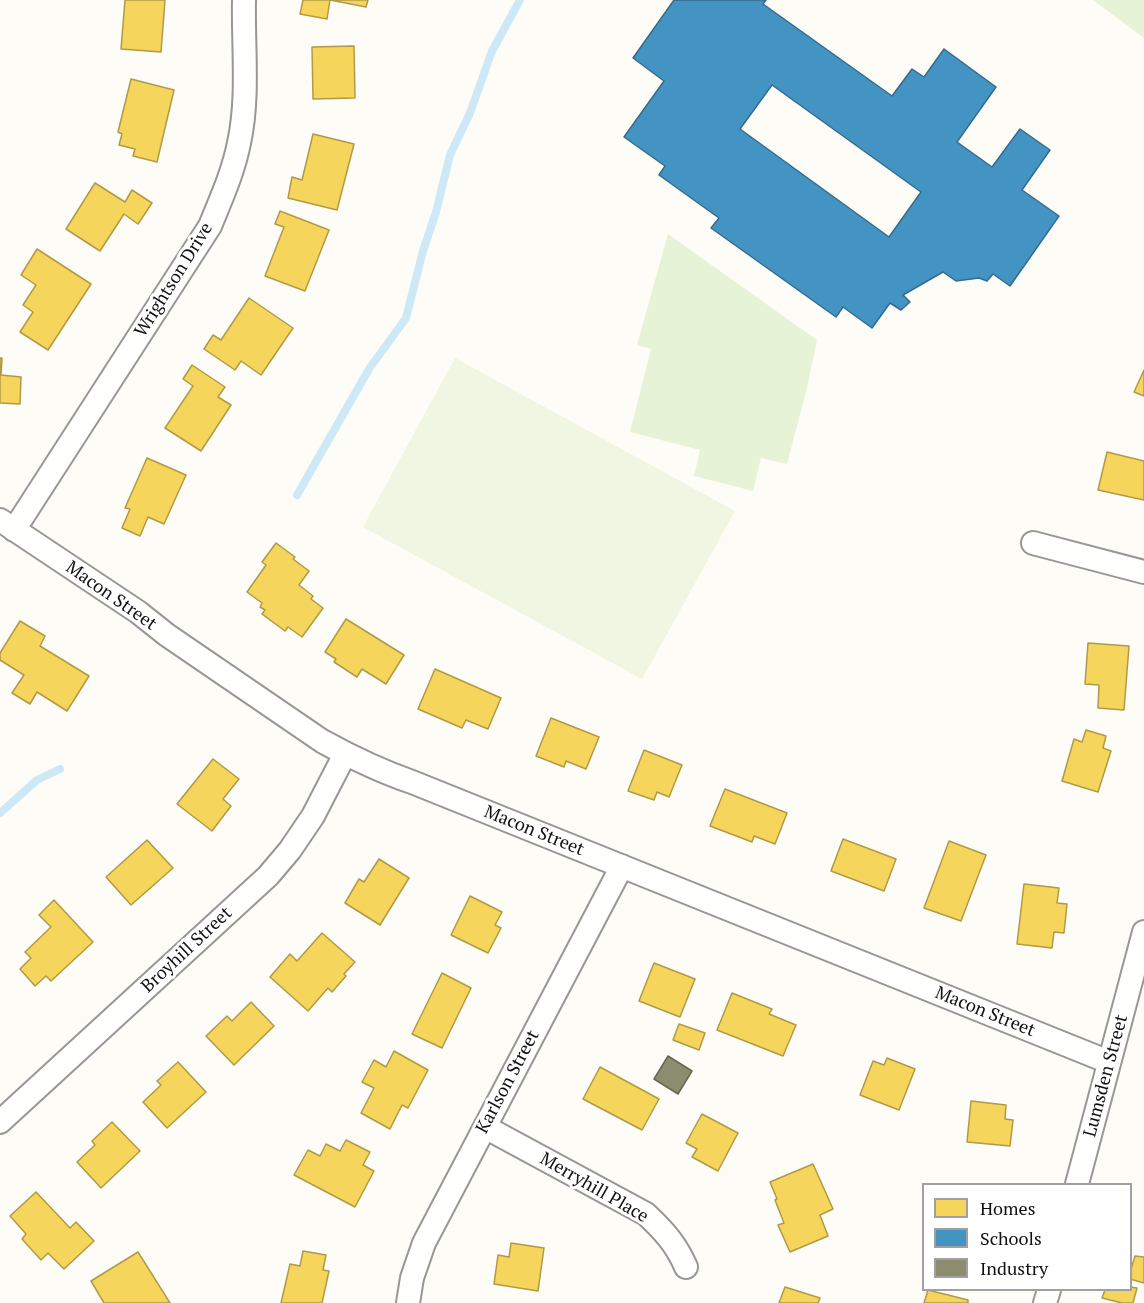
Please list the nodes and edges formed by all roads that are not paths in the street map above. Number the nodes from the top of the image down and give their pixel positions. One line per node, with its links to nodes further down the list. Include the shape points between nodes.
1 (244, 0): 2 (street, Wrightson Drive, via 244,100 239,142 228,184 210,226)
2 (7, 525): 5 (street, Macon Street)
3 (1033, 543): 4 (street)
4 (1144, 572)
5 (345, 754): 6 (street, Macon Street); 9 (street, Broyhill Street, via 313,816 268,876)
6 (622, 866): 8 (street, Macon Street); 10 (street, Karlson Street)
7 (1144, 932): 8 (street, Lumsden Street)
8 (1109, 1062): 11 (street, Lumsden Street)
9 (0, 1122)
10 (485, 1127): 12 (street, Merryhill Place, via 646,1214 666,1232); 13 (street, Karlson Street, via 424,1243)
11 (1078, 1183)
12 (686, 1267)
13 (408, 1303)

